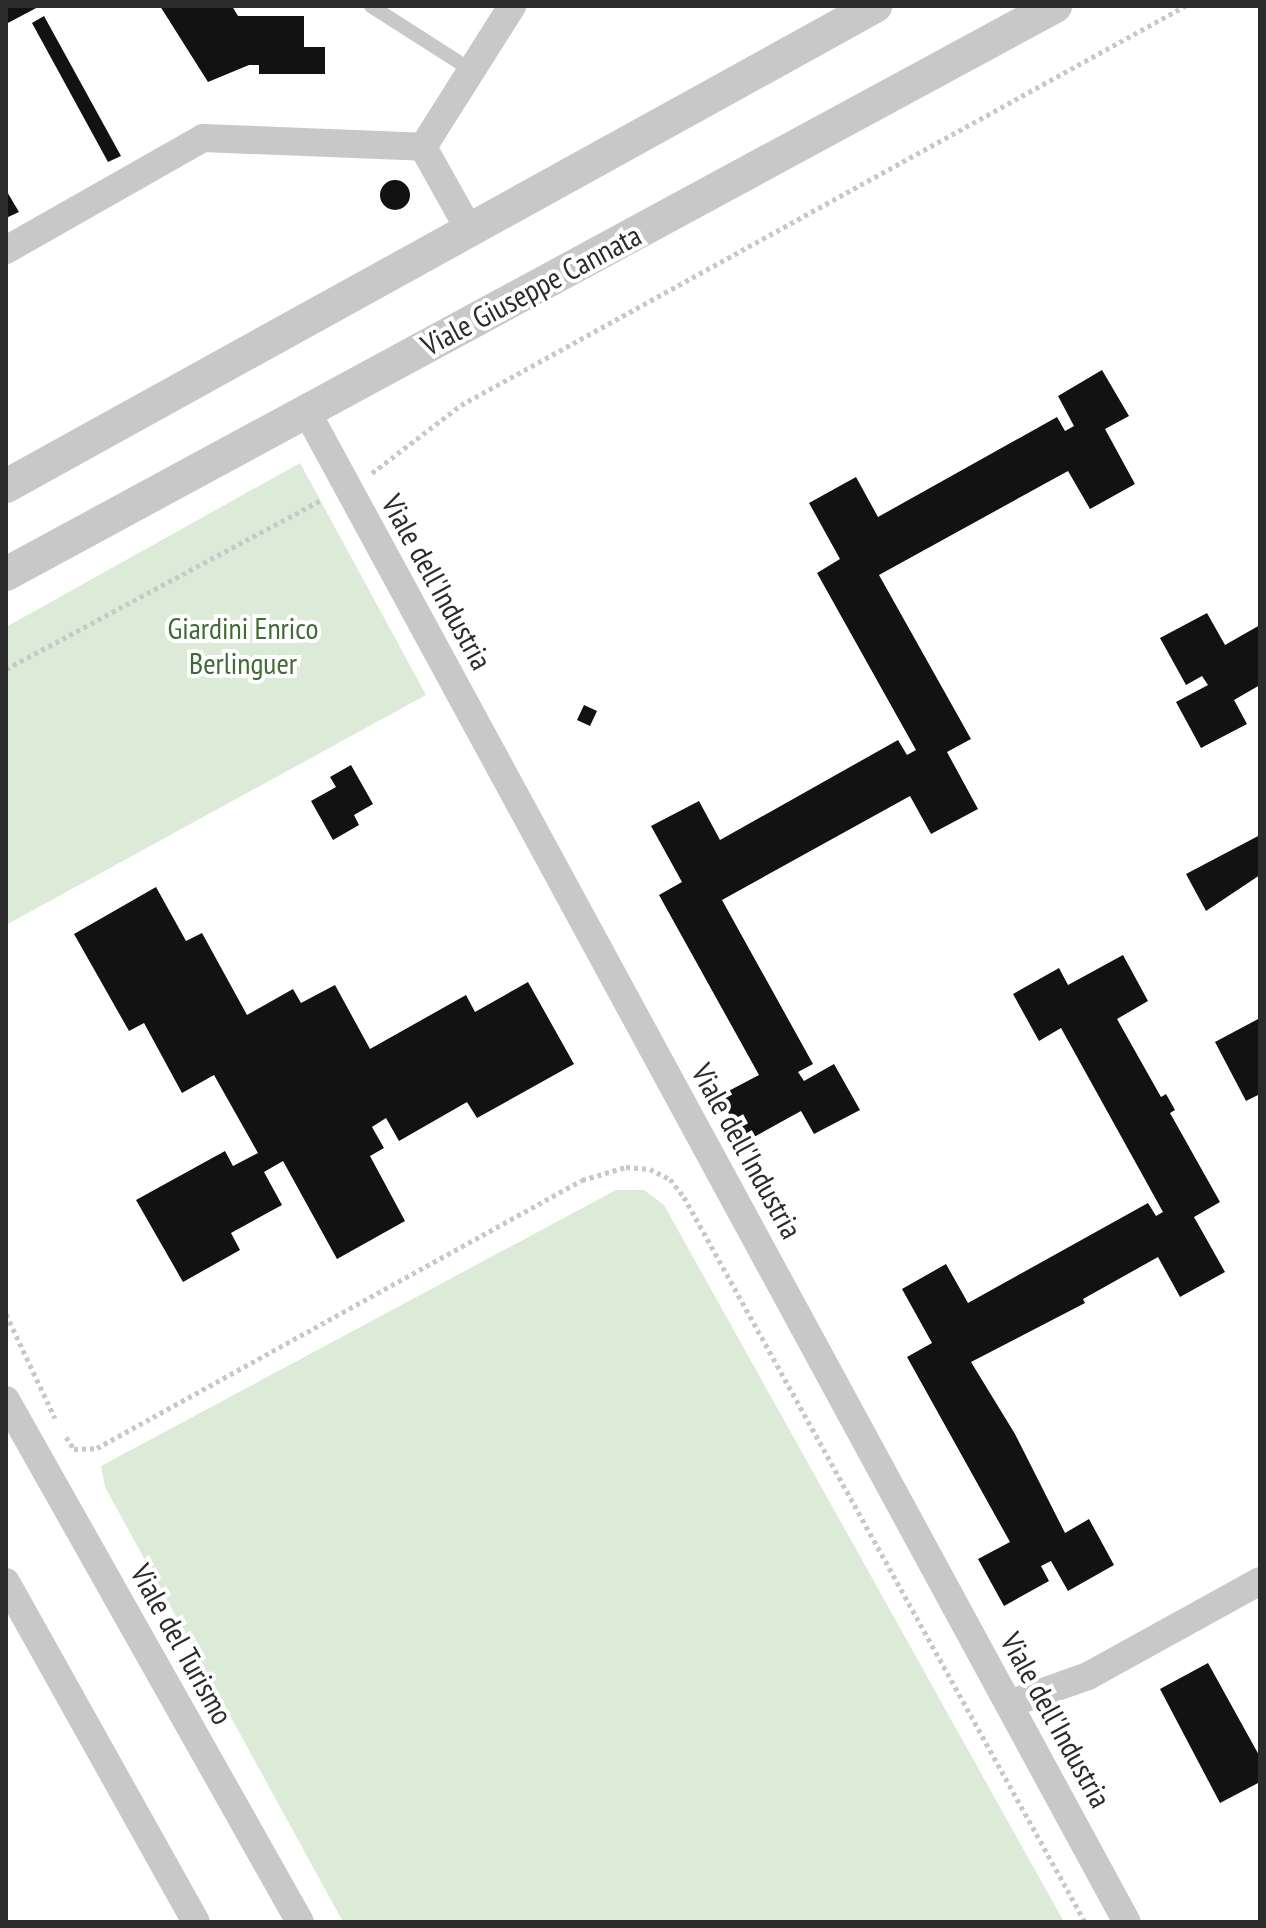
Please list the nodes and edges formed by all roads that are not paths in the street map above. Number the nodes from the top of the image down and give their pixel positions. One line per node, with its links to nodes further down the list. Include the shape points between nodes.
1 (371, 6): 5 (lane)
2 (512, 6): 5 (street)
3 (875, 6): 7 (street)
4 (1055, 6): 9 (street, Viale Giuseppe Cannata)
5 (471, 70): 6 (street)
6 (423, 147): 7 (street); 8 (street, via 203,138)
7 (470, 231): 10 (street)
8 (6, 250)
9 (307, 412): 11 (street, Viale Giuseppe Cannata); 15 (street, Viale dell'Industria)
10 (6, 486)
11 (6, 574)
12 (6, 1400): 17 (street, Viale del Turismo)
13 (1260, 1581): 15 (street, via 1088,1676)
14 (6, 1582): 16 (street)
15 (1009, 1704): 18 (street, Viale dell'Industria)
16 (196, 1922)
17 (300, 1922)
18 (1127, 1922)

